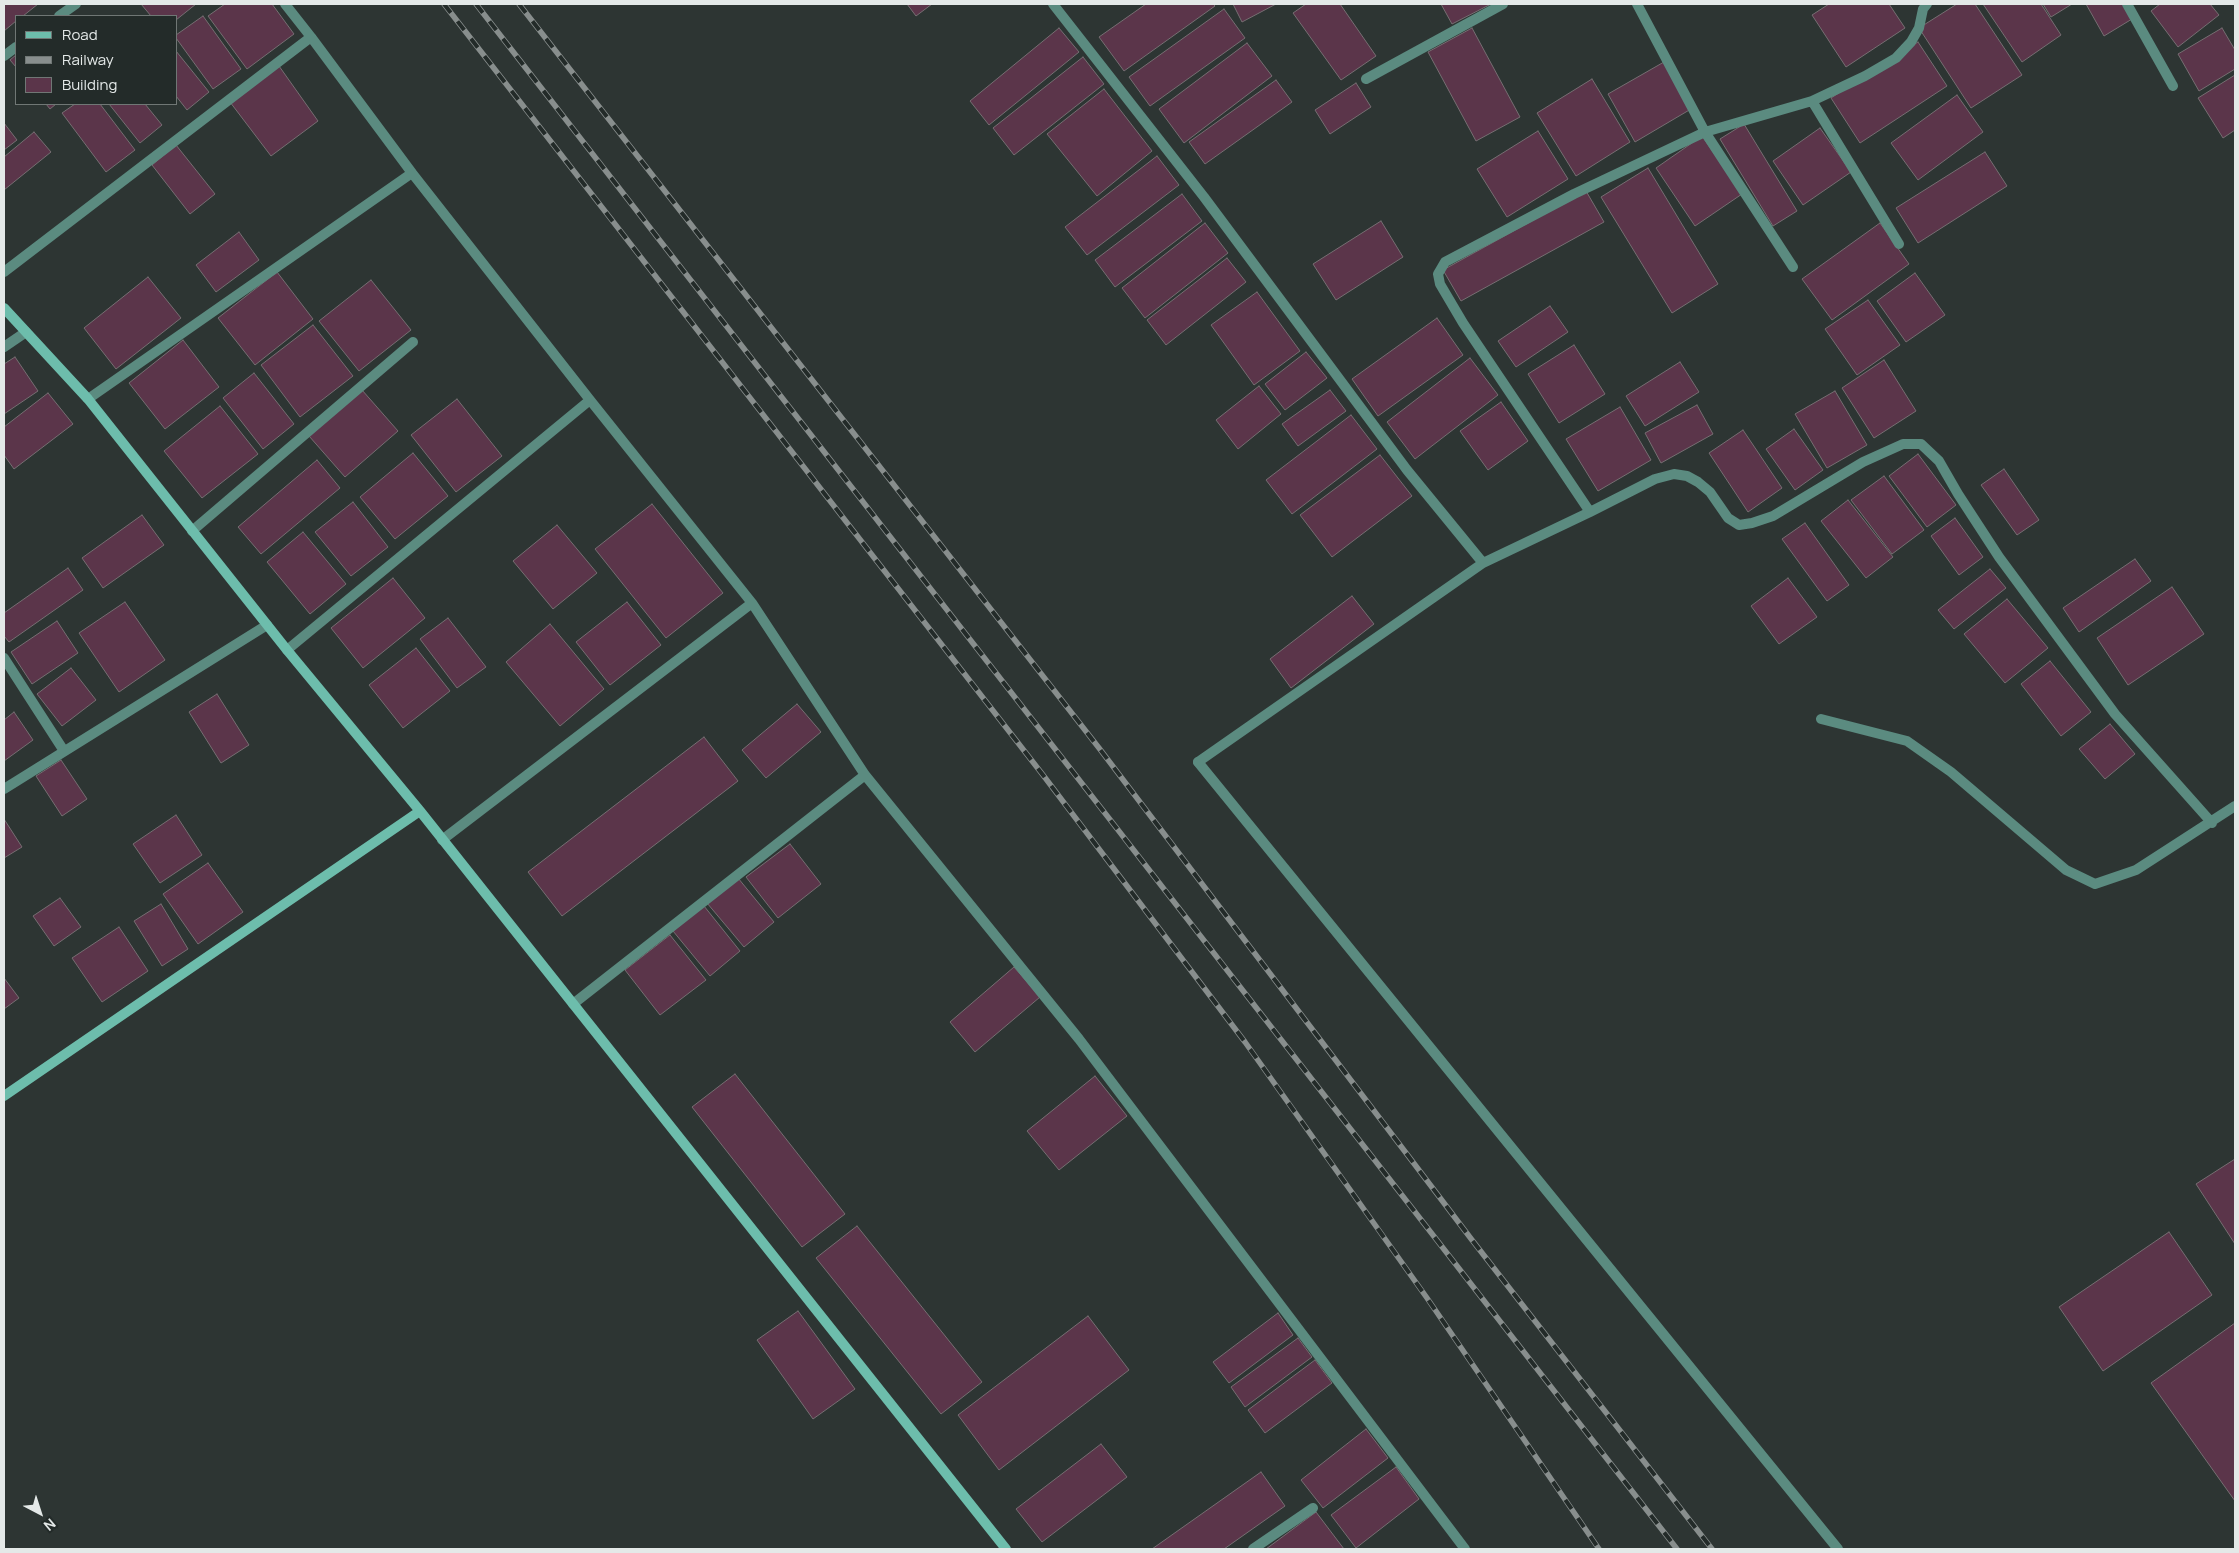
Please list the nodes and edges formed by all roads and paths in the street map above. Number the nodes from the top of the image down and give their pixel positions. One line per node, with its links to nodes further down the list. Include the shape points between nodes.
1 (76, 4): 8 (street)
2 (285, 4): 9 (street)
3 (1053, 4): 28 (street, via 1204,197 1407,470)
4 (1504, 4): 12 (street)
5 (1637, 4): 15 (street)
6 (1927, 4): 14 (street, via 1911,42 1896,58)
7 (2127, 4): 13 (street)
8 (60, 15)
9 (311, 38): 16 (street); 19 (street)
10 (15, 48): 11 (street)
11 (4, 56)
12 (1366, 79)
13 (2173, 86)
14 (1812, 101): 15 (street); 17 (street)
15 (1705, 132): 18 (street); 26 (street, via 1574,194 1445,262 1438,274 1440,284 1463,323)
16 (412, 173): 24 (street); 25 (street)
17 (1899, 244)
18 (1793, 267)
19 (4, 272)
20 (4, 308): 21 (street)
21 (26, 332): 23 (street); 24 (street)
22 (414, 342): 27 (street)
23 (4, 347)
24 (88, 399): 27 (street)
25 (590, 400): 29 (street); 31 (street)
26 (1590, 512): 28 (street); 39 (street, via 1655,479 1674,474 1698,482 1710,492 1728,518 1739,525 1752,523 1772,516 1863,462 1903,444 1921,444 1939,461 1999,557 2115,714)
27 (192, 531): 30 (street)
28 (1482, 563): 47 (street, via 1198,762)
29 (752, 602): 35 (street); 40 (street)
30 (267, 625): 31 (street); 34 (street)
31 (287, 650): 38 (street)
32 (4, 658): 34 (street)
33 (1821, 720): 39 (street, via 1907,741 1951,772 2066,870 2095,884 2136,870)
34 (64, 751): 36 (street)
35 (865, 775): 41 (street); 46 (street, via 1080,1039)
36 (4, 789)
37 (2235, 806): 39 (street)
38 (420, 811): 40 (street); 42 (street)
39 (2212, 822)
40 (442, 840): 41 (street)
41 (573, 1004): 44 (street)
42 (4, 1096)
43 (1313, 1508): 45 (street)
44 (1006, 1549)
45 (1253, 1549)
46 (1465, 1549)
47 (1838, 1549)

